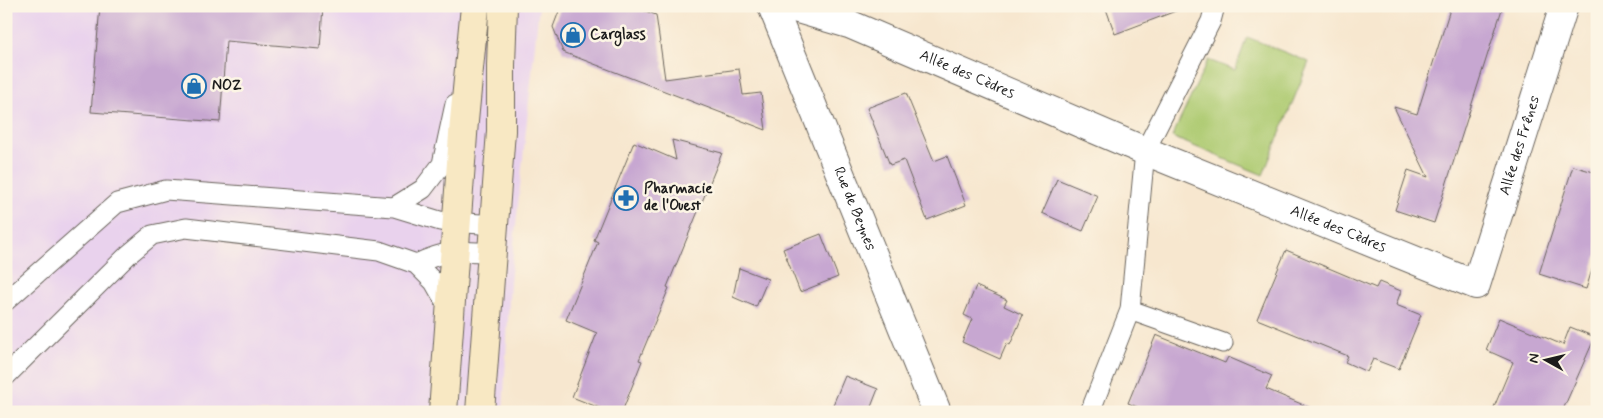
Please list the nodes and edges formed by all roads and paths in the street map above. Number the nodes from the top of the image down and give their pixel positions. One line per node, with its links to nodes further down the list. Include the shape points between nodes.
1 (474, 6): 8 (lane, via 442,164 423,189); 9 (main road)
2 (504, 6): 10 (main road, via 502,126)
3 (772, 6): 22 (street, Rue de Beynes)
4 (788, 6): 7 (street, Allée des Cèdres, via 849,24)
5 (1215, 6): 7 (lane, via 1211,21)
6 (1564, 6): 14 (street, Allée des Frênes)
7 (1145, 151): 14 (street, Allée des Cèdres); 17 (lane)
8 (394, 207): 9 (lane, via 440,221); 15 (lane, via 166,190 117,203)
9 (457, 222): 10 (lane); 11 (main road)
10 (494, 225): 12 (main road)
11 (454, 251): 12 (lane); 13 (lane); 16 (main road)
12 (492, 253): 21 (main road)
13 (416, 264): 16 (lane, via 434,282); 19 (lane, via 380,251 186,228 152,236 128,255)
14 (1476, 285)
15 (6, 301)
16 (450, 310): 20 (main road)
17 (1130, 310): 18 (lane); 23 (lane)
18 (1223, 343)
19 (6, 376)
20 (443, 412)
21 (480, 412)
22 (937, 412)
23 (1090, 412)

